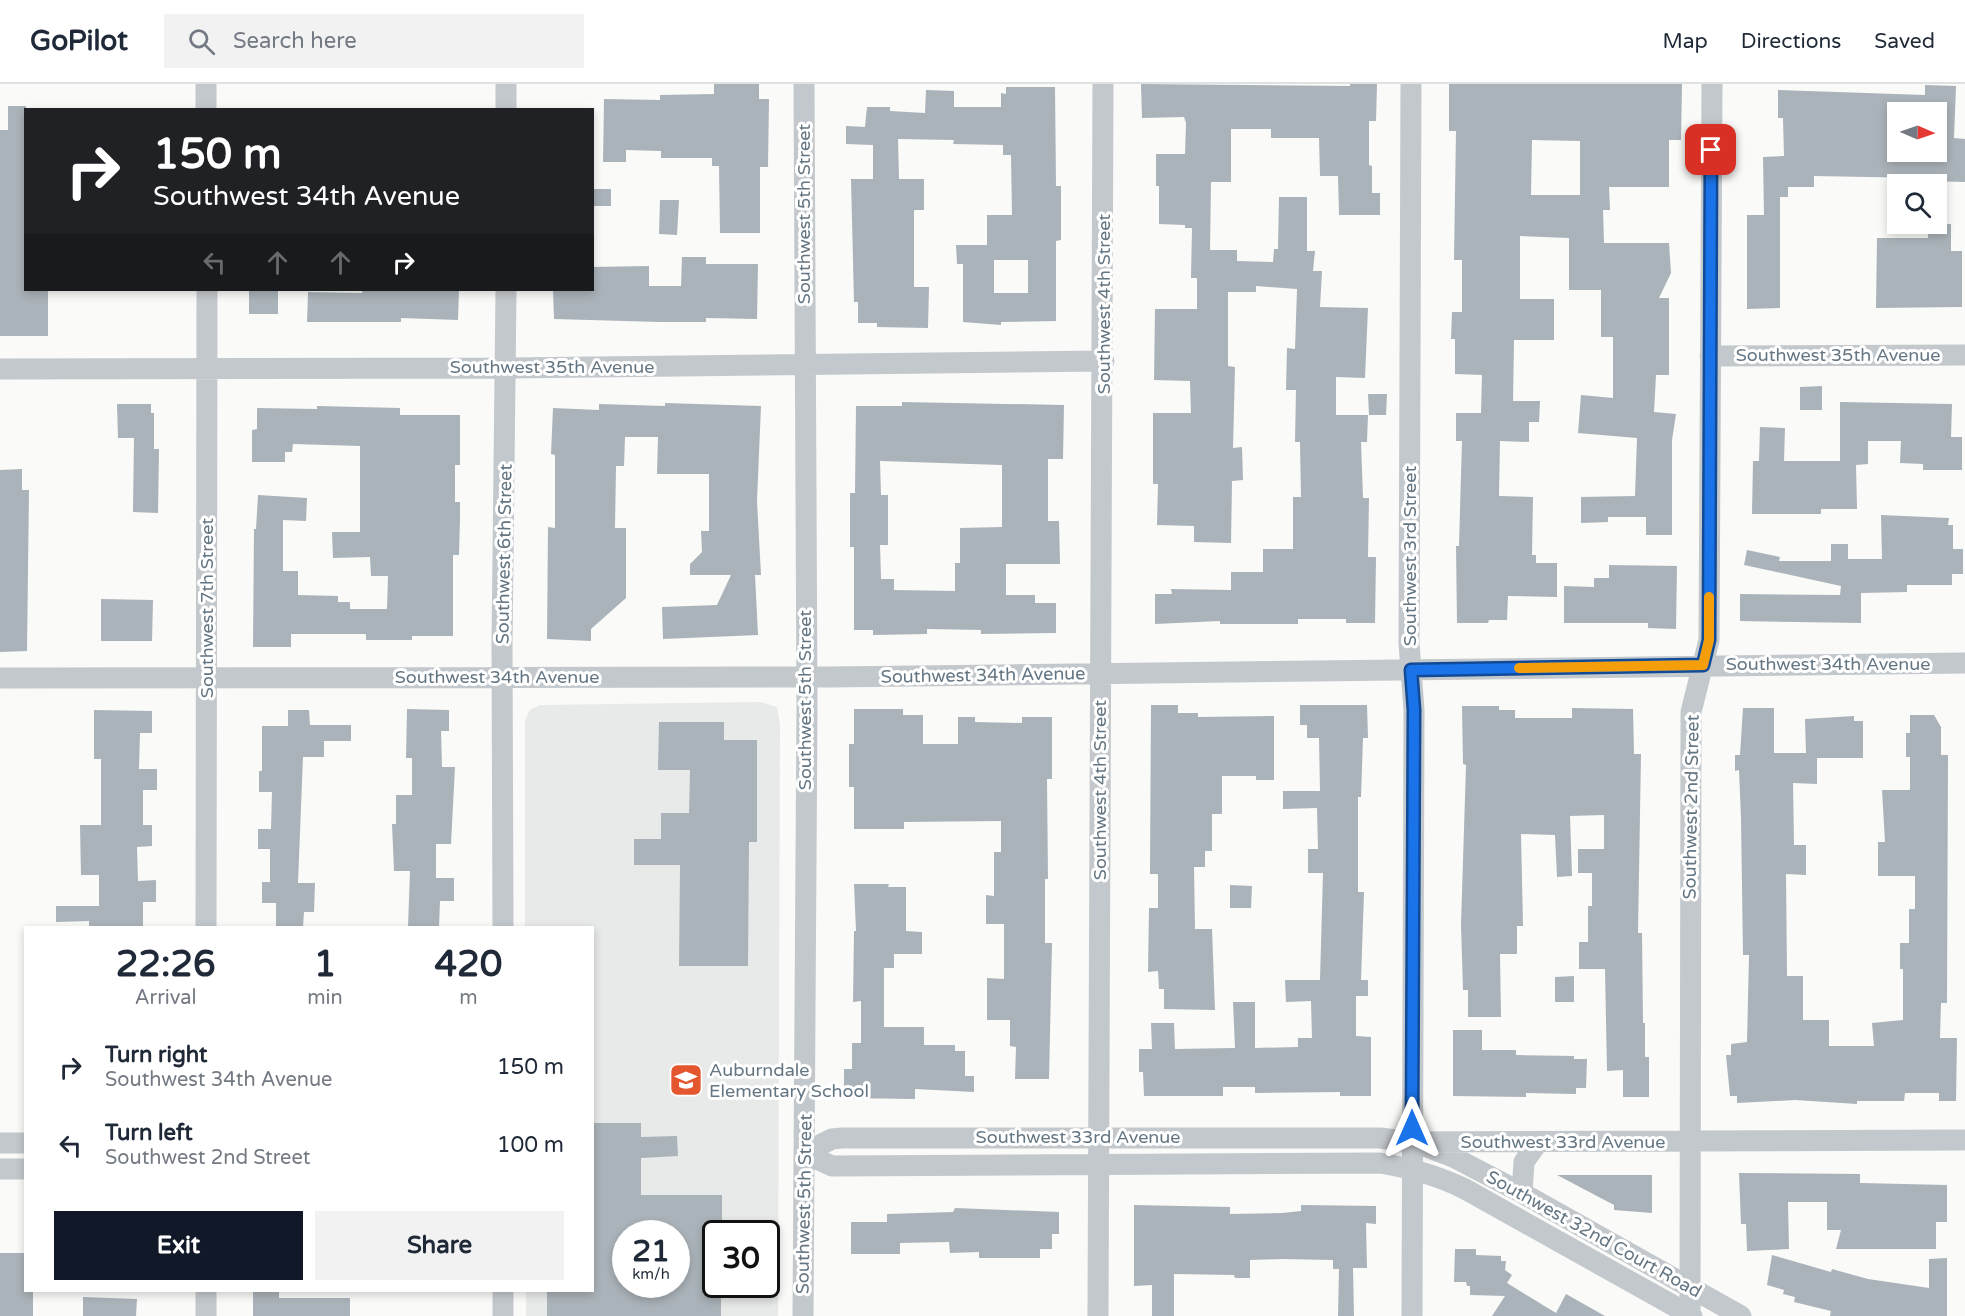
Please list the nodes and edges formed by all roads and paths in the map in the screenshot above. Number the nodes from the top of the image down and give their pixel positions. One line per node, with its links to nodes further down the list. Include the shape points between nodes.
1 (206, 84): 7 (street)
2 (506, 84): 8 (street)
3 (804, 84): 14 (street, Southwest 5th Street)
4 (1103, 84): 13 (street, Southwest 4th Street)
5 (1411, 84): 20 (street, Southwest 3rd Street)
6 (1712, 84): 12 (street, Southwest 2nd Street)
7 (206, 108)
8 (506, 108)
9 (207, 291): 15 (street, Southwest 7th Street)
10 (506, 291): 16 (street, Southwest 6th Street)
11 (1965, 355): 12 (street, Southwest 35th Avenue)
12 (1710, 356): 19 (street, Southwest 2nd Street, via 1709,640)
13 (1104, 361): 14 (street, Southwest 35th Avenue); 21 (street, Southwest 4th Street)
14 (804, 364): 16 (street, Southwest 35th Avenue); 23 (street, Southwest 5th Street)
15 (207, 368): 16 (street, Southwest 35th Avenue); 17 (street, Southwest 35th Avenue); 25 (street, Southwest 7th Street)
16 (506, 368): 22 (street, Southwest 6th Street)
17 (0, 369)
18 (1965, 663): 19 (street, Southwest 34th Avenue)
19 (1703, 665): 20 (street, Southwest 34th Avenue); 32 (street, Southwest 2nd Street, via 1690,712)
20 (1411, 670): 21 (street, Southwest 34th Avenue); 30 (street, Southwest 3rd Street)
21 (1101, 674): 23 (street, Southwest 34th Avenue); 28 (street, Southwest 4th Street)
22 (502, 677): 23 (street, Southwest 34th Avenue); 25 (street, Southwest 34th Avenue); 27 (street, Southwest 6th Street)
23 (806, 677): 35 (street, Southwest 5th Street)
24 (0, 678): 25 (street, Southwest 34th Avenue)
25 (208, 679): 26 (street, Southwest 7th Street)
26 (206, 926)
27 (503, 926)
28 (1099, 1137): 30 (street, Southwest 33rd Avenue, via 1380,1138); 35 (street, Southwest 33rd Avenue, via 842,1138); 36 (street, Southwest 4th Street)
29 (1965, 1140): 32 (street, Southwest 33rd Avenue)
30 (1412, 1142): 31 (street, Southwest 33rd Avenue); 39 (street, Southwest 3rd Street); 40 (street, Southwest 32nd Court Road, via 1453,1157)
31 (1538, 1142): 32 (street, Southwest 33rd Avenue); 40 (street, via 1524,1162)
32 (1689, 1142): 41 (street, Southwest 2nd Street)
33 (0, 1143): 34 (street)
34 (24, 1143)
35 (804, 1153): 36 (street, Southwest 33rd Avenue, via 832,1166); 47 (street, Southwest 5th Street)
36 (1099, 1166): 39 (street, Southwest 33rd Avenue, via 1380,1163); 48 (street, Southwest 4th Street)
37 (0, 1169): 38 (street)
38 (24, 1169)
39 (1412, 1169): 44 (street, Southwest 32nd Court Road, via 1465,1189); 49 (street, Southwest 3rd Street)
40 (1522, 1193): 41 (street, Southwest 32nd Court Road)
41 (1690, 1286): 44 (street, Southwest 2nd Street); 50 (street, Southwest 32nd Court Road)
42 (206, 1292): 45 (street)
43 (503, 1292): 46 (street)
44 (1691, 1315)
45 (206, 1316)
46 (503, 1316)
47 (803, 1316)
48 (1098, 1316)
49 (1412, 1316)
50 (1741, 1316)

